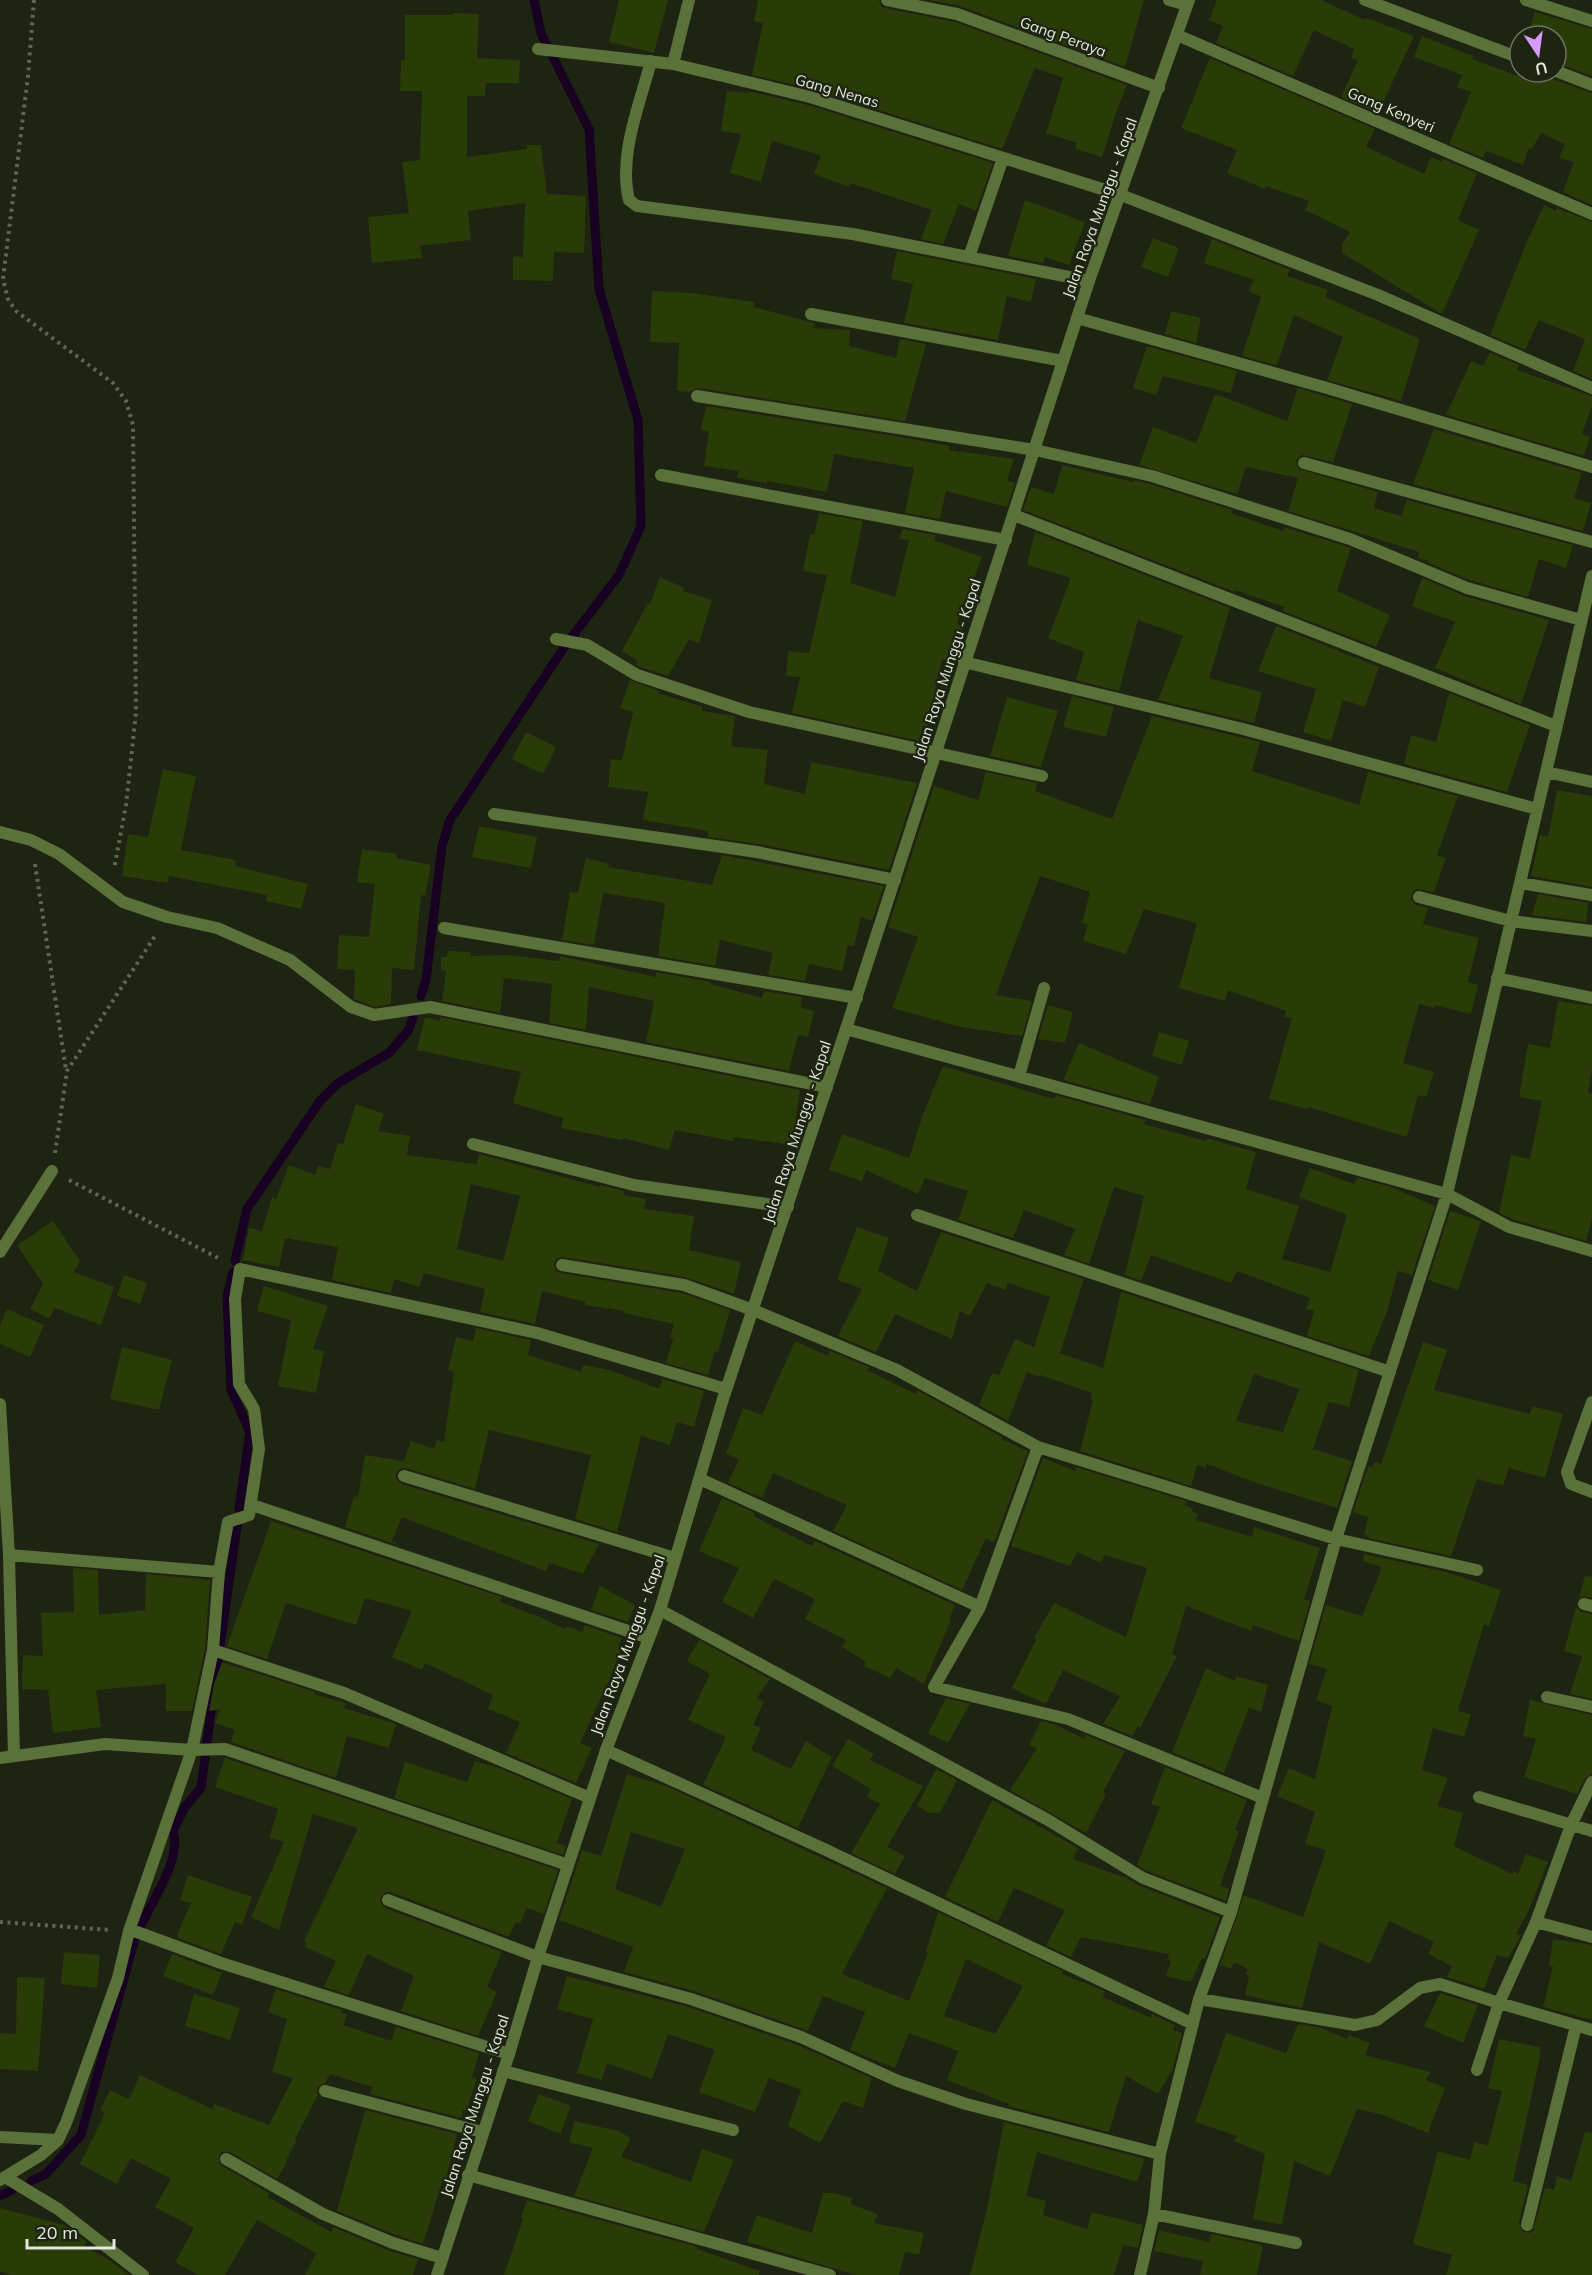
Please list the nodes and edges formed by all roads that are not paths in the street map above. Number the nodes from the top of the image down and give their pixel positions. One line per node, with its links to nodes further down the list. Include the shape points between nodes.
1 (689, 0): 12 (street)
2 (887, 0): 15 (street, Gang Peraya, via 957,14)
3 (1170, 0): 6 (street)
4 (1365, 0): 10 (street)
5 (1526, 0): 7 (street)
6 (1188, 3): 8 (street, Jalan Raya Munggu - Kapal)
7 (1592, 21)
8 (1177, 35): 15 (street, Jalan Raya Munggu - Kapal); 18 (street, Gang Kenyeri)
9 (538, 49): 11 (street, Gang Nenas)
10 (1508, 54)
11 (651, 61): 12 (street, Gang Nenas); 19 (street, via 628,149 626,188 629,200 637,206 853,234)
12 (673, 64): 16 (street, Gang Nenas, via 810,97)
13 (1568, 76): 14 (street)
14 (1592, 85)
15 (1159, 88): 17 (street, Jalan Raya Munggu - Kapal)
16 (1003, 158): 17 (street, Gang Nenas); 19 (street)
17 (1121, 195): 20 (street, Jalan Raya Munggu - Kapal); 24 (street, Gang Nenas, via 1378,295)
18 (1592, 214)
19 (969, 257): 20 (street)
20 (1089, 281): 22 (street, Jalan Raya Munggu - Kapal)
21 (811, 314): 23 (street)
22 (1077, 318): 23 (street, Jalan Raya Munggu - Kapal); 28 (street)
23 (1063, 361): 26 (street, Jalan Raya Munggu - Kapal)
24 (1592, 388)
25 (697, 396): 26 (street)
26 (1035, 450): 30 (street, Jalan Raya Munggu - Kapal); 35 (street, via 1152,476 1350,539 1467,588)
27 (1304, 463): 32 (street)
28 (1592, 467)
29 (661, 475): 31 (street)
30 (1014, 515): 31 (street, Jalan Raya Munggu - Kapal); 38 (street)
31 (1006, 540): 37 (street, Jalan Raya Munggu - Kapal)
32 (1592, 542)
33 (1592, 576): 34 (street)
34 (1590, 596): 35 (street)
35 (1581, 620): 38 (street)
36 (556, 639): 39 (street, via 587,645 637,675 749,712)
37 (964, 662): 39 (street, Jalan Raya Munggu - Kapal); 43 (street, via 1243,729)
38 (1556, 726): 40 (street)
39 (936, 753): 41 (street); 46 (street, Jalan Raya Munggu - Kapal)
40 (1545, 772): 42 (street); 43 (street)
41 (1041, 777)
42 (1592, 782)
43 (1537, 809): 47 (street)
44 (494, 814): 46 (street, via 757,852)
45 (0, 832): 59 (street, via 31,840 59,854 123,902 217,928 290,960 351,1007 374,1015 430,1006)
46 (895, 880): 55 (street, Jalan Raya Munggu - Kapal)
47 (1520, 882): 48 (street); 50 (street)
48 (1592, 895)
49 (1419, 897): 50 (street)
50 (1511, 921): 52 (street); 53 (street)
51 (444, 928): 55 (street)
52 (1592, 931)
53 (1497, 978): 56 (street); 62 (street)
54 (1044, 988): 58 (street)
55 (856, 998): 57 (street, Jalan Raya Munggu - Kapal)
56 (1592, 998)
57 (846, 1029): 58 (street); 59 (street, Jalan Raya Munggu - Kapal)
58 (1019, 1076): 62 (street)
59 (827, 1087): 63 (street, Jalan Raya Munggu - Kapal)
60 (473, 1144): 63 (street, via 634,1185)
61 (52, 1171): 66 (street)
62 (1447, 1194): 65 (street, via 1509,1227); 69 (street)
63 (788, 1207): 68 (street, Jalan Raya Munggu - Kapal)
64 (916, 1215): 69 (street)
65 (1592, 1251)
66 (0, 1252)
67 (562, 1265): 68 (street, via 684,1285)
68 (753, 1310): 70 (street, Jalan Raya Munggu - Kapal); 73 (street, via 897,1370)
69 (1390, 1372): 78 (street)
70 (726, 1389): 75 (street, Jalan Raya Munggu - Kapal); 77 (street, via 537,1333 240,1269 235,1299 239,1384 254,1409 260,1449)
71 (1592, 1402): 76 (street, via 1567,1472 1572,1484)
72 (0, 1404): 79 (street)
73 (1038, 1447): 78 (street); 83 (street)
74 (404, 1476): 80 (street)
75 (700, 1479): 80 (street, Jalan Raya Munggu - Kapal); 83 (street)
76 (1592, 1492)
77 (252, 1505): 82 (street, via 249,1515 228,1522); 85 (street)
78 (1336, 1539): 81 (street); 96 (street)
79 (9, 1556): 82 (street); 91 (street)
80 (675, 1558): 84 (street, Jalan Raya Munggu - Kapal)
81 (1478, 1570)
82 (219, 1572): 86 (street)
83 (980, 1607): 96 (street, via 934,1687 1068,1719)
84 (660, 1610): 85 (street, Jalan Raya Munggu - Kapal); 101 (street, via 1048,1820 1143,1878)
85 (649, 1638): 90 (street, Jalan Raya Munggu - Kapal)
86 (213, 1650): 89 (street); 95 (street, via 344,1693)
87 (1547, 1697): 88 (street)
88 (1592, 1707)
89 (192, 1750): 91 (street, via 105,1744); 99 (street, via 225,1749); 103 (street)
90 (606, 1750): 95 (street, Jalan Raya Munggu - Kapal); 108 (street)
91 (14, 1755): 92 (street)
92 (0, 1758)
93 (1592, 1782): 97 (street)
94 (1479, 1797): 97 (street)
95 (590, 1798): 99 (street, Jalan Raya Munggu - Kapal)
96 (1263, 1798): 101 (street)
97 (1571, 1825): 98 (street); 102 (street)
98 (1592, 1831)
99 (568, 1865): 105 (street, Jalan Raya Munggu - Kapal)
100 (388, 1900): 105 (street)
101 (1231, 1912): 106 (street)
102 (1536, 1922): 104 (street); 107 (street)
103 (129, 1931): 111 (street); 118 (street, via 118,1978)
104 (1592, 1937)
105 (538, 1957): 111 (street, Jalan Raya Munggu - Kapal); 119 (street, via 691,2000 801,2037 898,2081 966,2104)
106 (1199, 1999): 107 (street, via 1355,2025 1377,2020 1420,1988 1431,1985 1452,1986); 108 (street)
107 (1499, 2003): 109 (street); 112 (street)
108 (1193, 2024): 119 (street)
109 (1576, 2026): 110 (street); 124 (street)
110 (1592, 2030)
111 (509, 2054): 113 (street, Jalan Raya Munggu - Kapal)
112 (1477, 2070)
113 (503, 2071): 115 (street); 116 (street, Jalan Raya Munggu - Kapal)
114 (325, 2091): 116 (street)
115 (733, 2130)
116 (482, 2133): 121 (street, Jalan Raya Munggu - Kapal)
117 (0, 2137): 118 (street)
118 (58, 2140): 122 (street)
119 (1160, 2154): 123 (street)
120 (226, 2159): 126 (street, via 323,2214)
121 (468, 2175): 126 (street, Jalan Raya Munggu - Kapal); 129 (street)
122 (2, 2179): 127 (street, via 58,2209)
123 (1154, 2214): 125 (street); 130 (street)
124 (1527, 2225)
125 (1296, 2243)
126 (442, 2258): 128 (street, Jalan Raya Munggu - Kapal)
127 (143, 2275)
128 (437, 2275)
129 (830, 2275)
130 (1140, 2275)

